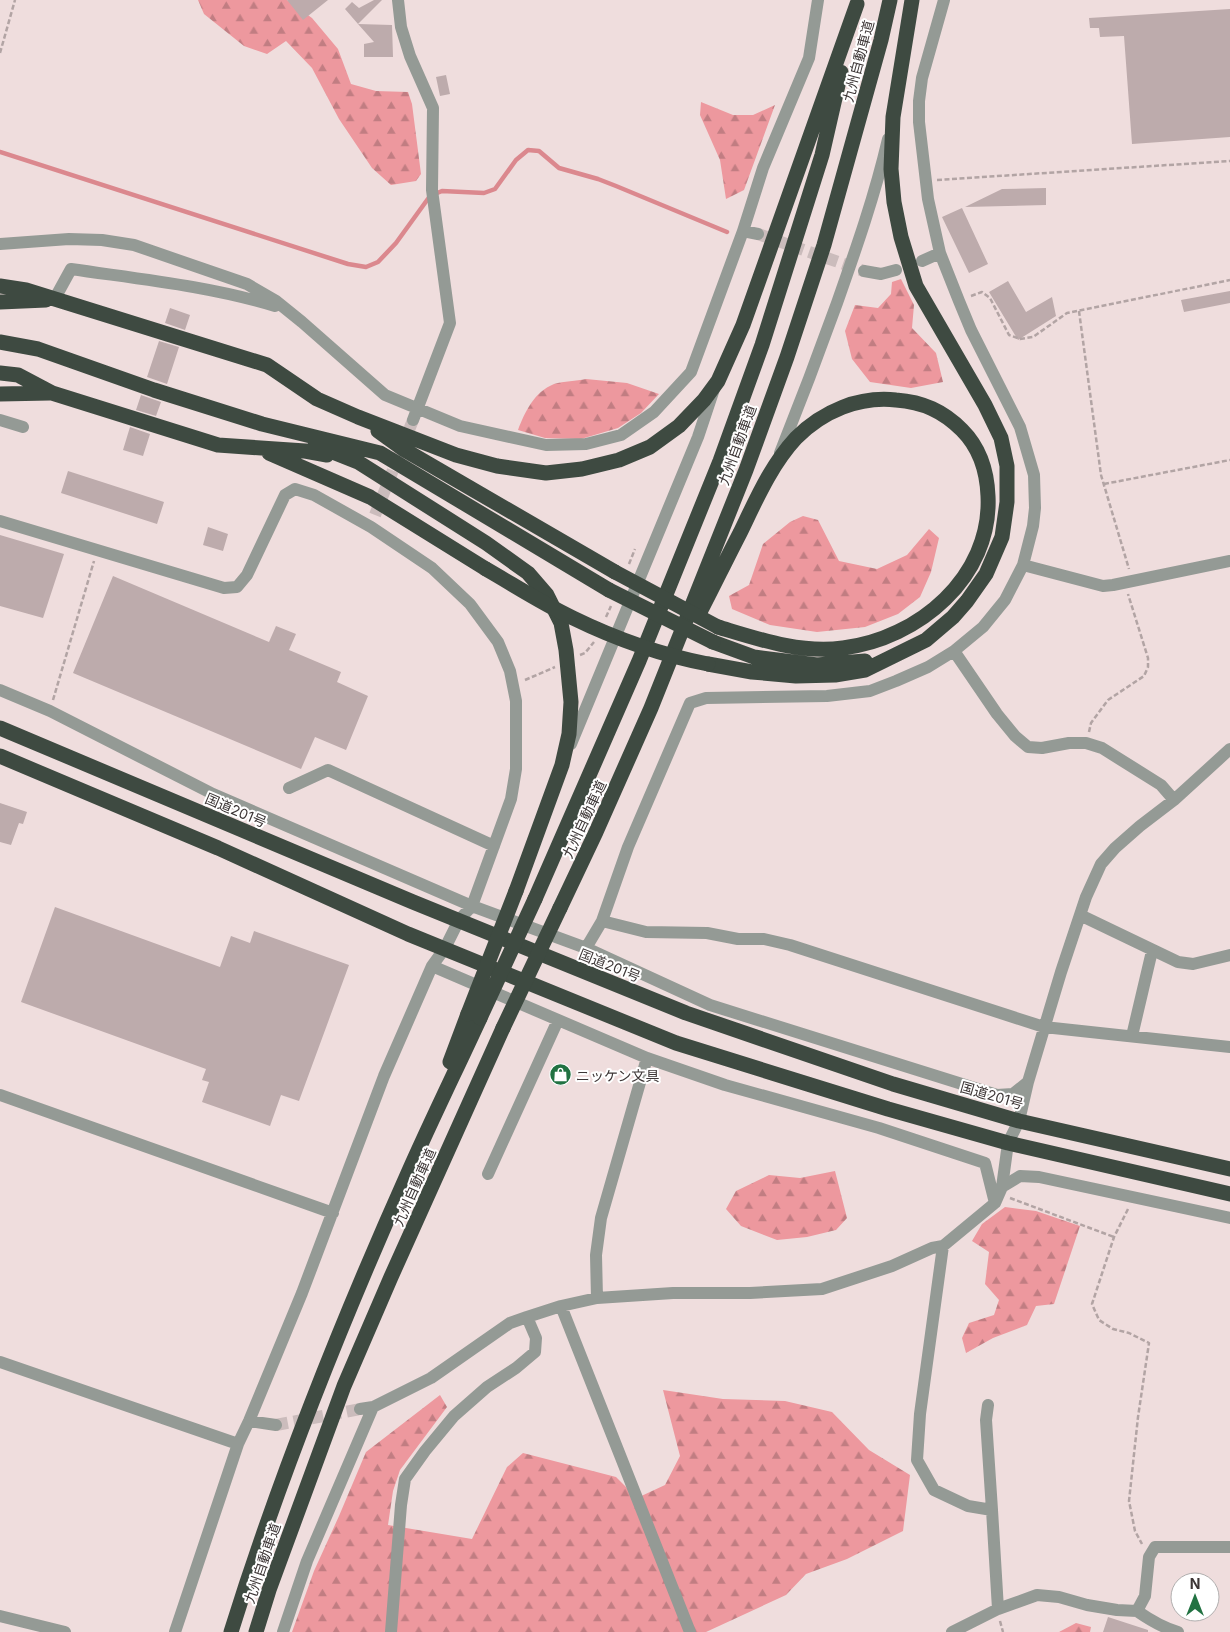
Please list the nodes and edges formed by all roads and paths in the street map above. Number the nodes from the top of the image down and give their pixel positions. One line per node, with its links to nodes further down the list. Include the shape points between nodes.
1 (15, 0): 8 (path)
2 (398, 0): 31 (street, via 410,56 433,108 432,190 450,323)
3 (818, 0): 12 (street, via 809,58 763,168)
4 (890, 0): 49 (highway, 九州自動車道, via 824,245 790,348 746,470)
5 (912, 0): 9 (highway)
6 (944, 0): 11 (street, via 922,78 919,101)
7 (857, 2): 28 (highway, via 743,326); 68 (highway, 九州自動車道, bridge, via 822,155 762,345 720,461 639,661 535,899)
8 (0, 53)
9 (893, 117): 39 (street, via 873,196 846,277); 47 (highway, via 891,169 894,202 916,286 985,405 1001,438 1007,466 1002,537 986,574 967,601 926,640)
10 (1230, 161): 11 (path)
11 (926, 181): 15 (street)
12 (742, 230): 13 (street); 31 (street, via 691,372 654,412 621,435 586,444 546,445)
13 (758, 234)
14 (0, 244): 24 (street, via 68,239 134,245 247,284)
15 (940, 253): 16 (street); 22 (street)
16 (922, 261)
17 (896, 270): 18 (street, via 881,274)
18 (864, 271)
19 (1230, 280): 25 (path)
20 (0, 286): 21 (highway, via 26,290)
21 (54, 300): 23 (highway); 24 (street, via 71,269 240,297); 32 (highway, via 267,366 317,399)
22 (959, 301): 25 (path, via 982,292 990,298 1009,335 1020,339 1033,337 1067,313); 44 (street, via 1020,427 1034,475 1033,526)
23 (2, 302)
24 (287, 310): 31 (street, via 385,395)
25 (1079, 311): 40 (path)
26 (0, 342): 34 (highway, via 38,349)
27 (0, 373): 29 (highway, via 18,375)
28 (718, 380): 32 (highway, via 679,426 650,447 619,460 546,473 497,466 456,455); 55 (street, via 698,437)
29 (52, 393): 30 (highway); 36 (highway, via 218,445)
30 (0, 394)
31 (415, 415)
32 (358, 417): 39 (highway, bridge, via 403,449 614,572 718,627 783,645 842,648 893,635 919,621 954,591 980,548 989,505 984,464 966,434 943,413 928,406 887,399 867,400 839,408 797,438)
33 (0, 420): 35 (street)
34 (262, 424): 38 (highway); 47 (highway, bridge, via 380,452 609,590 712,642 754,657 817,665)
35 (23, 427)
36 (261, 449): 38 (highway, via 305,451); 47 (highway, bridge, via 370,498 572,618 674,657 752,672 796,676 865,670)
37 (1230, 460): 40 (path)
38 (358, 462): 55 (highway, via 486,543 528,573 547,595 561,623 571,702 569,734)
39 (777, 462): 49 (highway)
40 (1104, 484): 45 (path)
41 (0, 521): 42 (street)
42 (98, 550): 50 (path); 58 (street, via 224,588 237,587 247,576 286,495 295,489 373,521 432,568 470,604 498,642 510,671 516,701 516,769 512,799)
43 (1230, 561): 45 (street)
44 (1023, 565): 45 (street, via 1103,586); 46 (street, via 1005,600 982,627)
45 (1129, 582): 52 (path, via 1148,667 1144,676 1108,700 1091,723)
46 (954, 650): 52 (street, via 997,714 1028,747); 62 (street, via 928,667 870,691 827,696 706,698 690,703 628,847)
47 (884, 660)
48 (0, 690): 50 (street)
49 (651, 708): 106 (highway, 九州自動車道, bridge, via 503,1028 344,1386)
50 (50, 711): 59 (street, via 213,794)
51 (0, 728): 61 (highway, 国道201号)
52 (1086, 743): 57 (street, via 1102,748 1161,785)
53 (1230, 749): 57 (street)
54 (0, 756): 63 (highway)
55 (562, 765): 68 (highway, bridge)
56 (289, 788): 58 (street, via 328,770)
57 (1174, 800): 60 (street, via 1140,826 1101,864)
58 (494, 846): 59 (street)
59 (472, 906): 61 (street); 64 (street)
60 (1080, 915): 65 (street); 70 (street)
61 (459, 920): 63 (street); 76 (highway, 国道201号, via 686,1013 893,1084)
62 (602, 921): 64 (street); 70 (street, via 646,932 707,932 790,945)
63 (445, 948): 67 (street); 77 (highway, via 676,1043)
64 (586, 948): 74 (street, via 710,1006 997,1095 1013,1094)
65 (1152, 951): 66 (street, via 1178,962 1193,964); 71 (street)
66 (1230, 954)
67 (432, 966): 69 (street); 83 (street, via 384,1076)
68 (474, 1016): 105 (highway, 九州自動車道, via 314,1395)
69 (558, 1020): 73 (street); 79 (street)
70 (1044, 1027): 71 (street); 74 (street)
71 (1132, 1036): 72 (street)
72 (1230, 1047)
73 (647, 1058): 81 (street, via 725,1085 878,1128 985,1163); 87 (street, via 601,1218 596,1255)
74 (1028, 1082): 76 (street)
75 (0, 1095): 83 (street)
76 (1019, 1120): 77 (street); 78 (highway, 国道201号)
77 (1008, 1143): 80 (highway); 81 (street)
78 (1230, 1169)
79 (488, 1174)
80 (1229, 1194)
81 (999, 1195): 82 (street, via 1020,1176 1027,1175); 85 (path); 86 (street)
82 (1135, 1197): 84 (street); 85 (path)
83 (333, 1213): 94 (street)
84 (1230, 1218)
85 (1114, 1236): 99 (path, via 1092,1304 1099,1320 1148,1342 1129,1501 1135,1531)
86 (943, 1246): 87 (street, via 822,1289 750,1293 673,1292); 97 (street, via 920,1414 917,1460 934,1490 968,1506)
87 (597, 1298): 88 (street)
88 (561, 1306): 89 (street); 109 (street)
89 (527, 1317): 92 (street, via 510,1323 431,1378); 108 (street, via 536,1338 535,1352 454,1416 405,1479)
90 (0, 1362): 96 (street)
91 (988, 1405): 97 (street, via 986,1420)
92 (373, 1407): 93 (street); 107 (street, via 307,1561)
93 (360, 1409)
94 (249, 1422): 95 (street); 96 (street)
95 (276, 1425)
96 (238, 1444): 104 (street)
97 (992, 1510): 100 (street)
98 (1230, 1547): 99 (street, via 1154,1547)
99 (1149, 1557): 101 (street, via 1145,1596)
100 (998, 1610): 101 (street, via 1037,1595); 110 (street)
101 (1137, 1611): 111 (street)
102 (0, 1616): 103 (street)
103 (64, 1632)
104 (175, 1632)
105 (231, 1632)
106 (256, 1632)
107 (283, 1632)
108 (390, 1632)
109 (690, 1632)
110 (952, 1632)
111 (1178, 1632)

